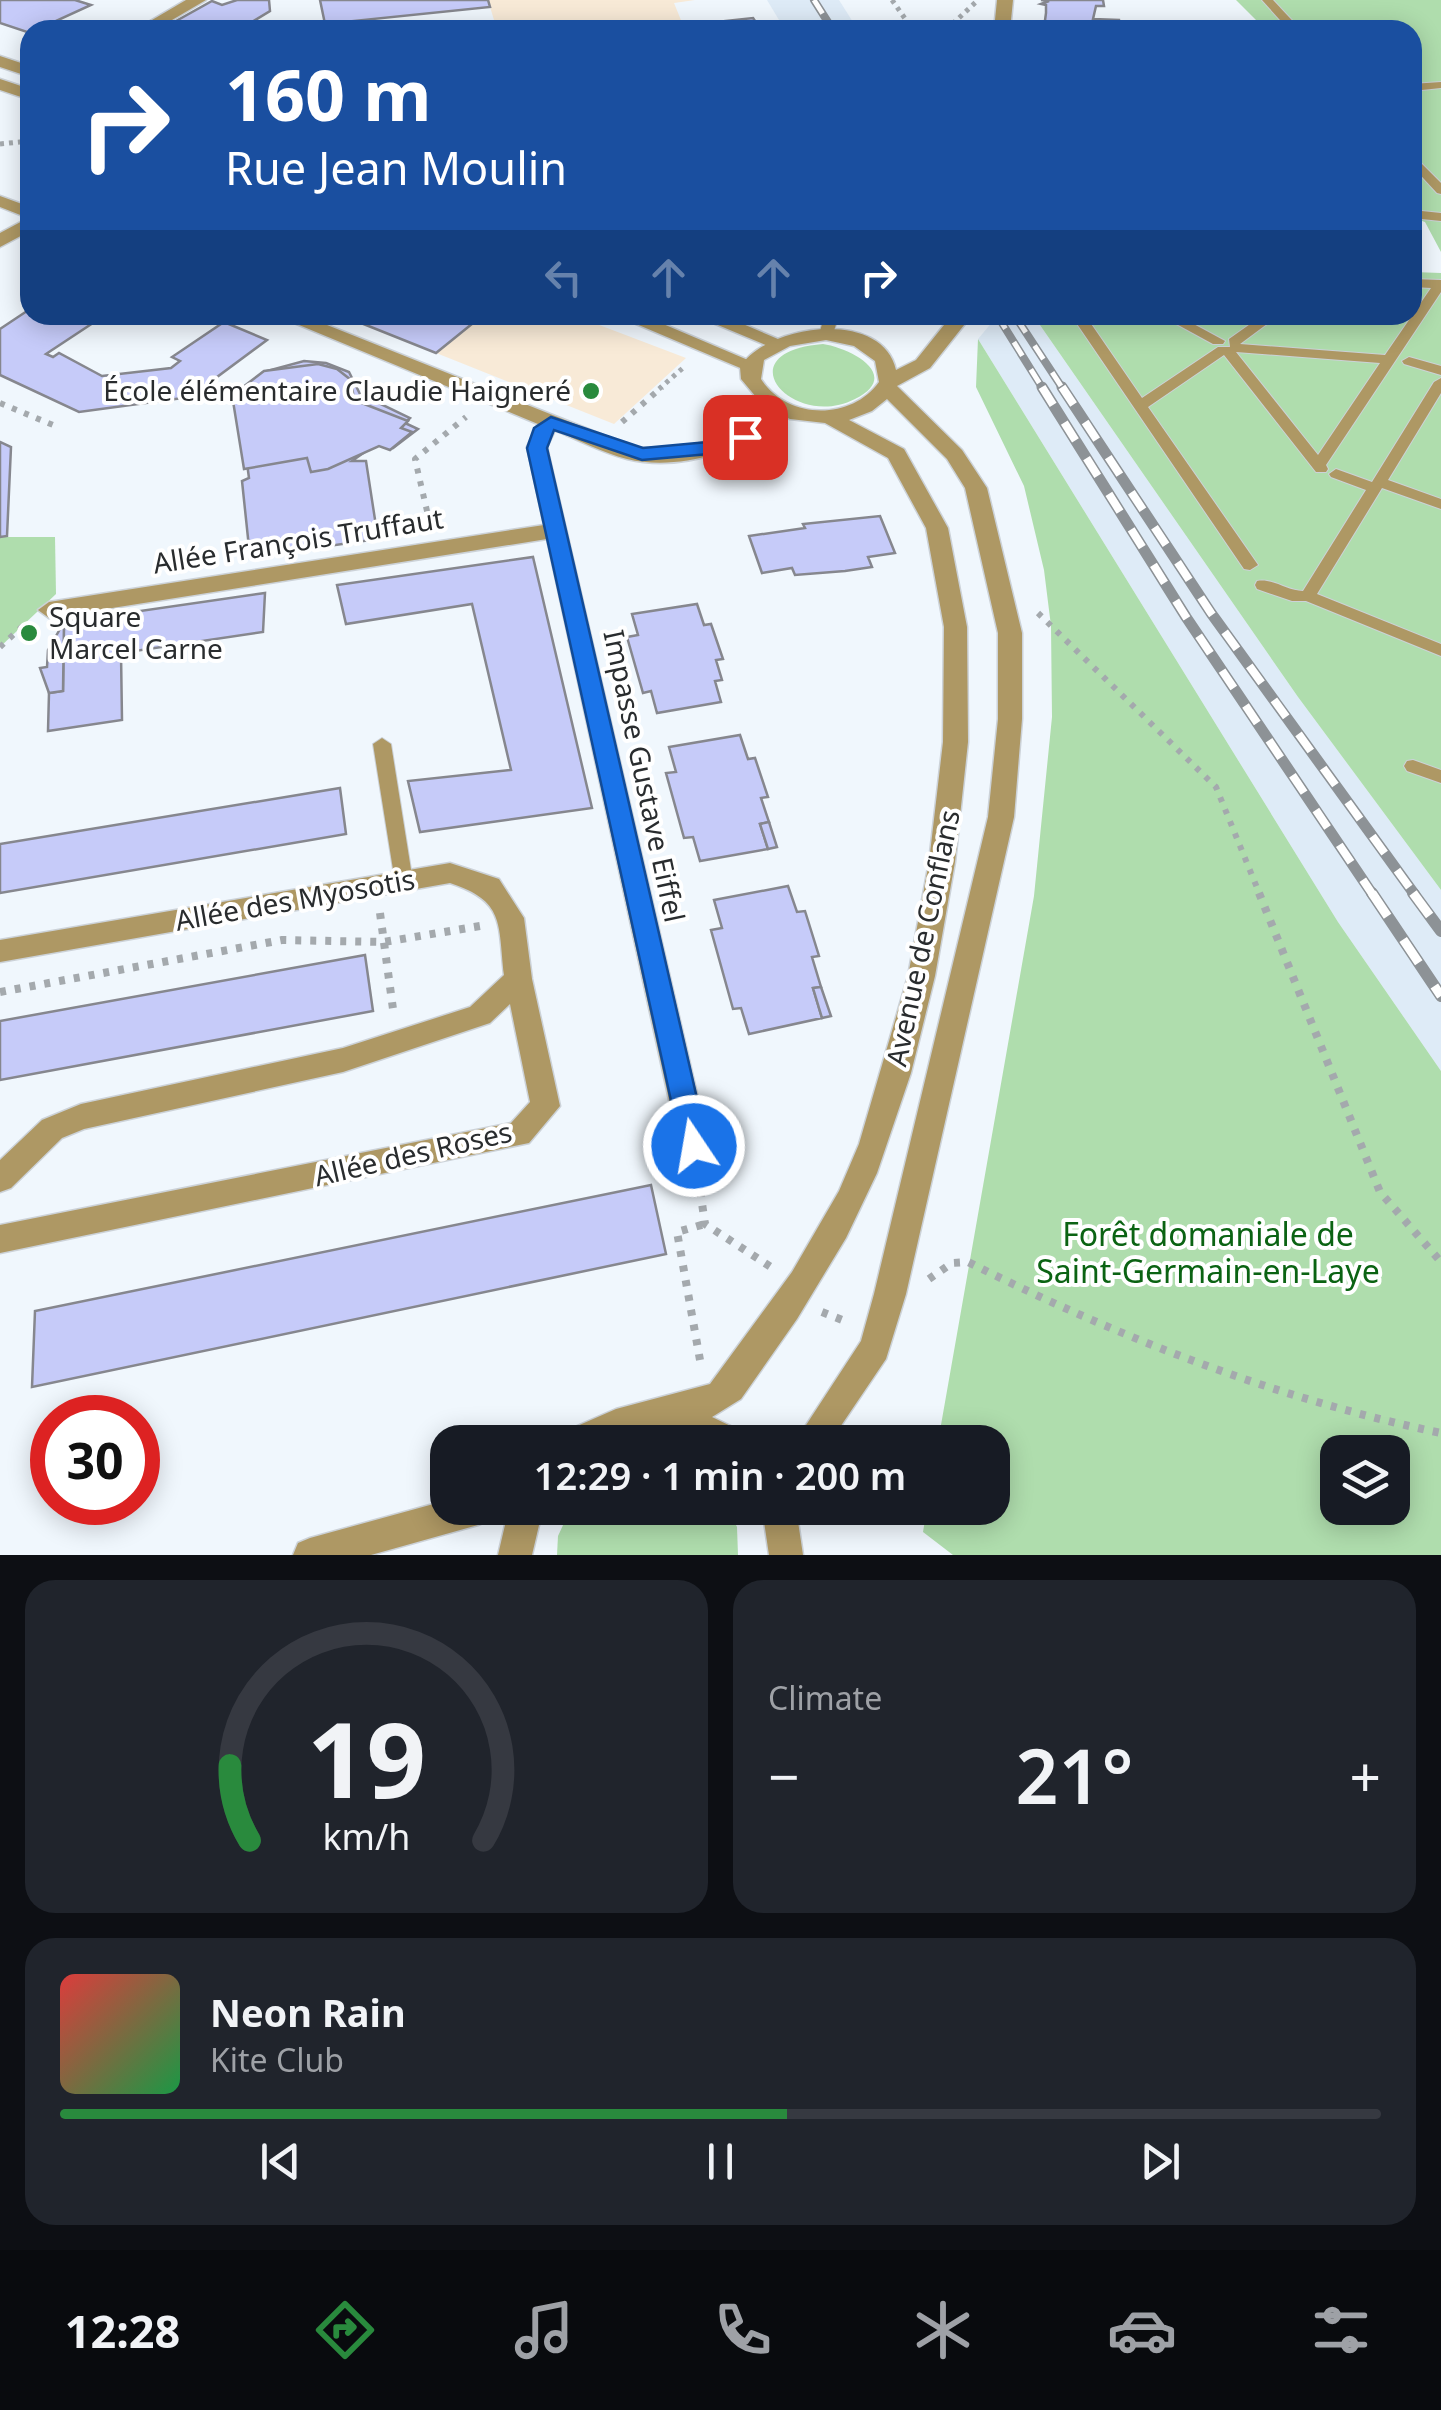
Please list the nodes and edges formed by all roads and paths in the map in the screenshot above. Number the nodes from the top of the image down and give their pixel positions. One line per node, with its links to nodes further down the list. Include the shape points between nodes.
1 (198, 0): 3 (street)
2 (1267, 0): 4 (lane)
3 (161, 20)
4 (1286, 20)
5 (1422, 169): 6 (lane)
6 (1441, 190)
7 (1440, 284): 8 (lane)
8 (1422, 311)
9 (311, 325): 33 (street)
10 (650, 325): 24 (street)
11 (730, 325): 19 (street)
12 (826, 325): 19 (street)
13 (831, 325): 27 (street, via 873,349 889,370)
14 (954, 325): 27 (street, via 923,364)
15 (1085, 325): 29 (lane)
16 (1185, 325): 20 (lane)
17 (1258, 325): 20 (lane)
18 (1413, 325): 22 (lane)
19 (775, 342): 24 (street)
20 (1228, 347): 22 (lane); 29 (lane); 36 (lane)
21 (694, 358): 35 (path)
22 (1390, 359): 36 (lane)
23 (1409, 361): 25 (lane)
24 (752, 366): 30 (street, via 761,396)
25 (1441, 371)
26 (1441, 382): 37 (lane)
27 (888, 385): 32 (street, via 858,410); 69 (street, Avenue de Conflans, via 956,455 976,488 1010,633 1010,719 1001,817 890,1294 875,1348)
28 (0, 403): 34 (path)
29 (1140, 406): 41 (lane)
30 (779, 407): 32 (street); 33 (street, via 736,440 658,454 630,453)
31 (470, 413): 40 (path, via 415,460)
32 (826, 416): 66 (street, Avenue de Conflans, via 867,429 920,483 953,604 960,691 956,787 937,903 874,1144 805,1284 721,1396)
33 (551, 423): 39 (street, Impasse Gustave Eiffel, via 537,448)
34 (53, 425)
35 (616, 428)
36 (1325, 469): 37 (lane)
37 (1377, 485): 38 (lane); 43 (lane)
38 (1441, 504)
39 (557, 530): 40 (street, Allée François Truffaut); 58 (street, Impasse Gustave Eiffel)
40 (436, 550): 44 (street, Allée François Truffaut)
41 (1250, 566)
42 (1263, 584): 43 (lane)
43 (1308, 596): 46 (lane)
44 (49, 610)
45 (1030, 610): 62 (path, via 1216,787 1380,1192)
46 (1441, 650)
47 (382, 744): 50 (lane)
48 (1413, 766): 49 (lane)
49 (1441, 777)
50 (404, 882): 51 (street, Allée des Myosotis); 52 (street, Allée des Myosotis, via 450,873 490,886)
51 (376, 887): 53 (path); 54 (street, Allée des Myosotis)
52 (511, 921): 53 (path); 55 (street)
53 (384, 942): 56 (path, via 282,940); 57 (path)
54 (0, 951)
55 (518, 980): 57 (street, via 480,1015); 61 (street, Allée des Roses, via 545,1106 519,1134)
56 (0, 992)
57 (398, 1042): 59 (street, via 81,1117 52,1129)
58 (694, 1146): 60 (path)
59 (0, 1179)
60 (705, 1224): 63 (path); 65 (path, via 676,1232)
61 (0, 1239)
62 (1441, 1262)
63 (776, 1270)
64 (925, 1282): 70 (path, via 968,1262 1076,1318 1346,1416)
65 (700, 1361)
66 (650, 1418): 67 (street, Avenue de Conflans); 68 (street)
67 (616, 1425)
68 (691, 1425)
69 (823, 1425)
70 (1441, 1433)
71 (430, 1521): 74 (street)
72 (522, 1525): 75 (street)
73 (782, 1525): 76 (street)
74 (310, 1555)
75 (516, 1555)
76 (786, 1555)

